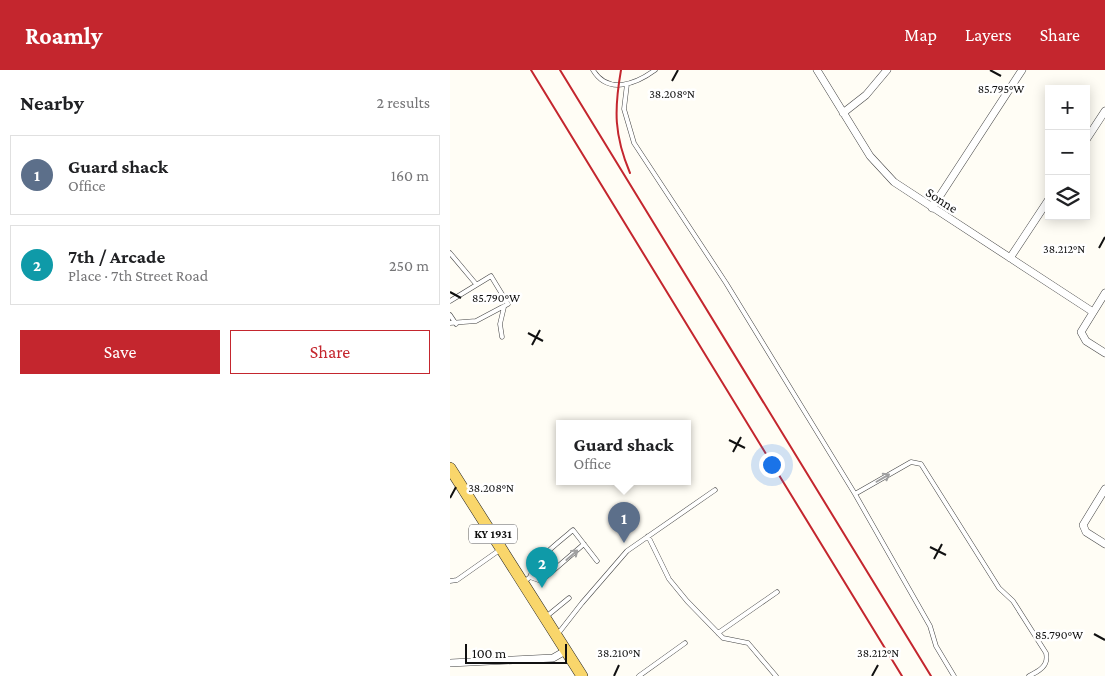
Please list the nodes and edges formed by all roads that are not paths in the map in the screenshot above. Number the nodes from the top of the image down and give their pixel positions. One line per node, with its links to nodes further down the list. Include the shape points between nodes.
1 (593, 70): 6 (lane, via 605,83)
2 (655, 70): 6 (lane, via 641,80)
3 (817, 70): 8 (street, Sonne)
4 (887, 70): 8 (street, via 866,95)
5 (1022, 70): 11 (street)
6 (627, 84): 27 (lane, via 624,109 634,143 690,225)
7 (1105, 111): 9 (street)
8 (843, 113): 11 (street, Sonne, via 878,167 904,190)
9 (1090, 134)
10 (1045, 205): 13 (street)
11 (932, 208): 13 (street, Sonne)
12 (450, 253): 14 (lane)
13 (1010, 258): 18 (street, Sonne)
14 (476, 284): 16 (lane); 17 (lane, via 490,276 508,304)
15 (1105, 293): 18 (street)
16 (450, 300)
17 (504, 307): 21 (lane, via 476,321); 22 (lane, via 500,324)
18 (1093, 312): 23 (street, via 1081,332 1086,341)
19 (450, 315): 21 (lane)
20 (450, 323): 21 (lane)
21 (456, 324)
22 (502, 337)
23 (1105, 353)
24 (450, 468): 31 (main road, KY 1931)
25 (1105, 489): 30 (street, via 1083,525 1086,532)
26 (715, 490): 28 (lane)
27 (855, 494): 46 (lane, via 930,626 936,646); 47 (lane, one-way to 47, via 910,462 924,467 998,588 1013,601 1046,653 1047,661 1043,668)
28 (648, 536): 38 (lane, via 669,579); 39 (lane, via 627,551)
29 (584, 544): 32 (lane); 33 (lane, one-way to 29, via 541,581); 33 (lane, via 573,530 533,568)
30 (1105, 544)
31 (502, 548): 33 (main road, KY 1931); 34 (lane, via 457,580)
32 (597, 561)
33 (527, 580): 37 (main road, KY 1931)
34 (450, 581)
35 (777, 592): 38 (lane)
36 (570, 598): 37 (lane)
37 (546, 618): 39 (main road, KY 1931)
38 (718, 634): 45 (lane, via 748,643)
39 (557, 635): 41 (main road, KY 1931)
40 (685, 643): 44 (lane)
41 (567, 650): 42 (street, via 553,658); 43 (main road, KY 1931)
42 (450, 663)
43 (582, 676)
44 (639, 676)
45 (776, 676)
46 (954, 676)
47 (1029, 676)

